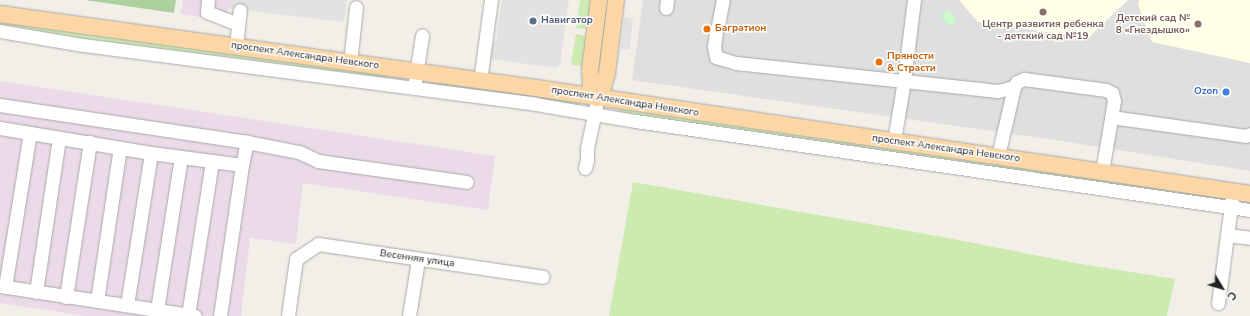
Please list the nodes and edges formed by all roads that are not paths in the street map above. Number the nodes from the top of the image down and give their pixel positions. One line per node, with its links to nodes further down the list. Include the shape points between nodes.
1 (208, 0): 10 (street, via 207,12)
2 (491, 0): 17 (street)
3 (599, 0): 21 (main road, via 590,70)
4 (616, 0): 21 (main road, via 607,72)
5 (723, 0): 16 (street, via 714,46 716,57 736,63)
6 (914, 0): 16 (street)
7 (356, 7): 14 (street)
8 (240, 10): 10 (street)
9 (0, 14): 13 (main road, проспект Александра Невского)
10 (238, 24): 13 (street)
11 (0, 31): 19 (street, via 83,45)
12 (422, 36): 15 (street)
13 (236, 46): 14 (main road, проспект Александра Невского)
14 (350, 63): 15 (main road, проспект Александра Невского)
15 (416, 72): 17 (main road, проспект Александра Невского); 19 (street)
16 (904, 80): 18 (street, via 998,91); 27 (street)
17 (480, 81): 21 (main road, проспект Александра Невского)
18 (1014, 87): 22 (street, via 1017,82 1024,79 1106,90 1112,94 1114,101); 32 (street)
19 (414, 88): 21 (street)
20 (0, 105): 29 (street)
21 (596, 106): 27 (main road, проспект Александра Невского); 36 (street); 40 (street, via 636,121)
22 (1111, 117): 25 (street, via 1246,136); 37 (street)
23 (0, 128): 24 (street)
24 (30, 133): 26 (street); 46 (street)
25 (1250, 134)
26 (59, 138): 28 (street); 47 (street)
27 (894, 141): 32 (main road, проспект Александра Невского)
28 (90, 142): 30 (street); 48 (street)
29 (247, 142): 35 (street); 38 (street, via 299,152 318,161)
30 (120, 148): 31 (street); 49 (street)
31 (151, 153): 33 (street); 51 (street)
32 (998, 156): 37 (main road, проспект Александра Невского)
33 (181, 157): 34 (street); 52 (street)
34 (212, 162): 35 (street); 53 (street)
35 (242, 165): 54 (street)
36 (585, 168)
37 (1102, 171): 40 (main road, проспект Александра Невского)
38 (467, 182)
39 (1250, 194): 40 (main road, проспект Александра Невского)
40 (1232, 199): 41 (street); 42 (street)
41 (1250, 210)
42 (1227, 234): 43 (street); 50 (street)
43 (1250, 238)
44 (418, 260): 45 (street, Весенняя улица); 55 (street, Весенняя улица, via 318,244 296,259); 56 (street)
45 (543, 277)
46 (2, 287): 47 (street)
47 (36, 292): 48 (street)
48 (66, 296): 49 (street)
49 (97, 301): 51 (street)
50 (1218, 303)
51 (127, 305): 52 (street)
52 (157, 310): 53 (street)
53 (192, 316)
54 (220, 316)
55 (288, 316)
56 (409, 316)

